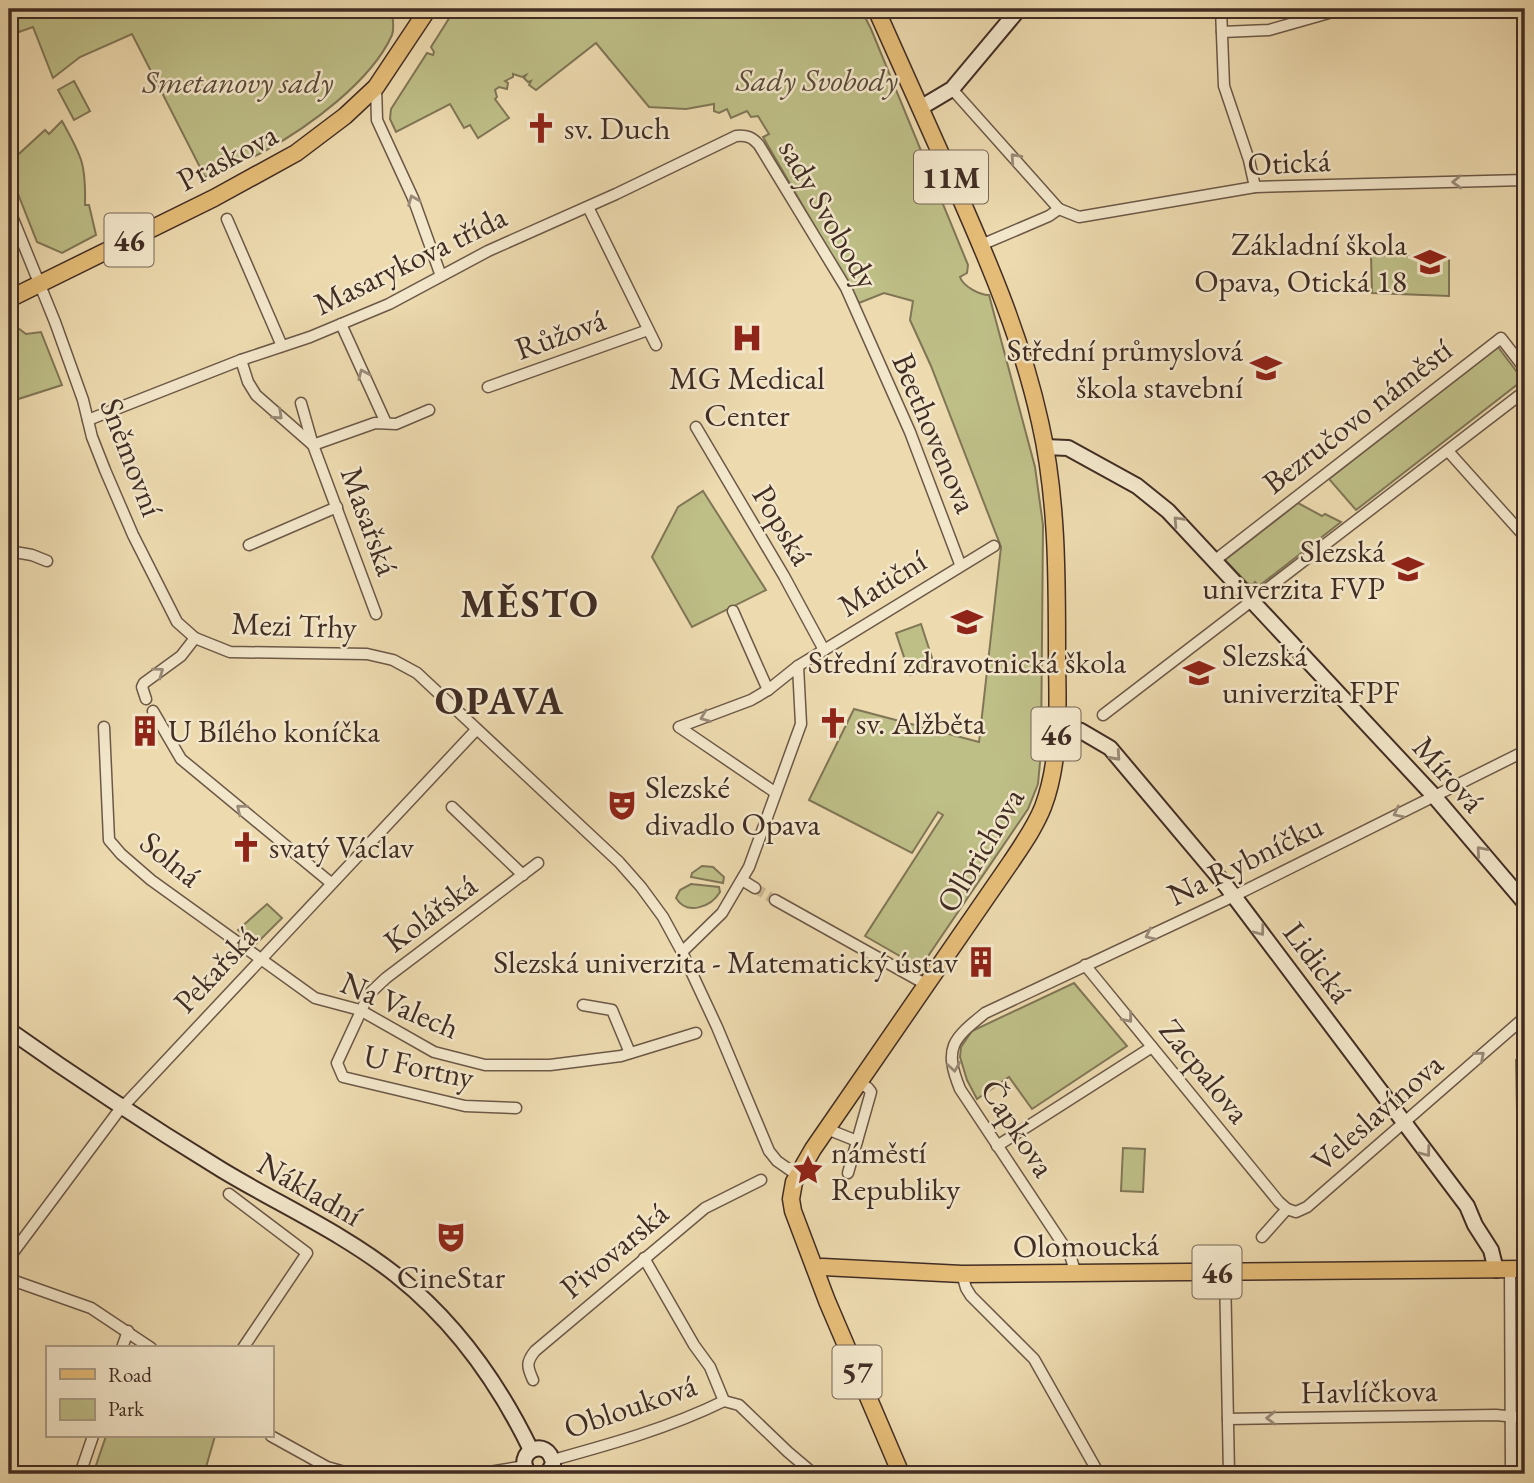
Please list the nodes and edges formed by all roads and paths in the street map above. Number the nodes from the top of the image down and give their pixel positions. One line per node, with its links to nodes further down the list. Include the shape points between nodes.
1 (428, 9): 7 (main road, Praskova / 46)
2 (876, 9): 9 (main road, 11M)
3 (1020, 9): 8 (street)
4 (1221, 9): 6 (street)
5 (1343, 9): 6 (street, via 1269,30)
6 (1222, 33): 12 (street, via 1224,86)
7 (376, 87): 19 (street, one-way to 7, via 413,198 377,120); 20 (main road, Praskova / 46, via 345,116 269,169)
8 (952, 89): 9 (street); 15 (street, one-way to 8)
9 (920, 108): 17 (main road, 11M)
10 (748, 136): 13 (street, Masarykova třída, via 736,136); 22 (street, sady Svobody, via 759,145 818,241)
11 (1525, 180): 12 (street, Otická, one-way to 12)
12 (1255, 187): 15 (street, Otická, via 1079,216)
13 (588, 207): 19 (street, Masarykova třída); 24 (street)
14 (9, 209): 20 (street, Sněmovní)
15 (1059, 209): 17 (street)
16 (228, 219): 26 (street)
17 (981, 245): 18 (main road, 11M)
18 (989, 263): 37 (main road, Olbrichova / 46, via 1025,360)
19 (441, 276): 23 (street, Masarykova třída)
20 (39, 284): 21 (main road, Praskova / 46); 33 (street, Sněmovní)
21 (9, 299)
22 (860, 323): 46 (street, Beethovenova, via 910,432)
23 (341, 324): 26 (street, Masarykova třída); 34 (street, one-way to 23)
24 (648, 330): 25 (street); 29 (street, Růžová)
25 (656, 345)
26 (282, 346): 27 (street, Masarykova třída)
27 (240, 360): 33 (street, Masarykova třída); 36 (street, Masařská, one-way to 36, via 256,395)
28 (1525, 369): 45 (street, Bezručovo náměstí, via 1501,338)
29 (488, 387)
30 (1525, 391): 38 (street)
31 (301, 403): 36 (street, Masařská)
32 (429, 410): 34 (street, Masařská, via 396,424)
33 (88, 420): 50 (street, Sněmovní, via 139,547 177,622)
34 (386, 423): 36 (street, Masařská)
35 (696, 427): 51 (street, Popská)
36 (313, 445): 39 (street, Masařská)
37 (1045, 447): 45 (street, Mírová, one-way to 37, via 1150,495 1068,448); 57 (main road, Olbrichova / 46, via 1056,568)
38 (1448, 451): 40 (street); 47 (street)
39 (337, 507): 41 (street); 49 (street, Masařská)
40 (1525, 537)
41 (249, 545)
42 (994, 546): 46 (street, Matiční)
43 (9, 551): 44 (street)
44 (47, 561)
45 (1214, 561): 47 (street, Mírová)
46 (960, 564): 51 (street, Matiční)
47 (1251, 600): 56 (street); 62 (street, Mírová)
48 (733, 611): 53 (street)
49 (376, 614)
50 (195, 638): 54 (street, one-way to 50, via 144,683 181,656); 59 (street, Mezi Trhy, via 244,654 367,654 393,660 417,673)
51 (824, 650): 52 (street, Matiční)
52 (798, 666): 53 (street, Matiční); 61 (street, via 801,724)
53 (768, 690): 61 (street, Matiční, one-way to 61, via 679,727)
54 (146, 699)
55 (153, 711): 67 (street, one-way to 55, via 181,759)
56 (1103, 715)
57 (1057, 724): 69 (street, Lidická, one-way to 69, via 1081,731 1110,748); 75 (main road, Olbrichova / 46, via 1052,774 1036,822)
58 (104, 727): 73 (street, Solná, via 109,840 151,880)
59 (476, 730): 67 (street, Pekařská); 72 (street, via 619,862 663,917)
60 (1525, 751): 62 (street, Na Rybníčku)
61 (776, 793): 66 (street)
62 (1434, 796): 69 (street, Na Rybníčku, one-way to 69); 71 (street, Mírová, one-way to 62)
63 (452, 807): 65 (street)
64 (538, 863): 65 (street, Kolářská)
65 (523, 875): 77 (street, Kolářská, via 386,978)
66 (742, 880): 68 (street); 72 (street, via 722,913)
67 (331, 883): 73 (street, Pekařská)
68 (755, 888)
69 (1234, 896): 74 (street, Na Rybníčku, one-way to 74); 87 (street, Lidická, one-way to 87)
70 (775, 900): 75 (street)
71 (1525, 903)
72 (682, 951): 92 (street, via 769,1151)
73 (261, 958): 77 (street, Na Valech, via 316,998); 85 (street, Pekařská)
74 (1085, 965): 78 (street, Na Rybníčku); 82 (street, Zacpalova, one-way to 82)
75 (927, 985): 84 (main road, Olbrichova / 46)
76 (583, 1005): 83 (street, via 612,1010)
77 (360, 1010): 83 (street, Na Valech, via 435,1052 485,1065 550,1065); 86 (street, U Fortny, via 337,1063 343,1077 466,1106)
78 (985, 1013): 90 (street, Čapkova, one-way to 90, via 962,1031 951,1067)
79 (1525, 1017): 87 (street, Veleslavínova, one-way to 79)
80 (9, 1030): 85 (street, Nákladní)
81 (696, 1033): 83 (street, Na Valech)
82 (1152, 1047): 90 (street); 95 (street, Zacpalova)
83 (630, 1053)
84 (860, 1083): 88 (main road, Olbrichova / 46); 89 (street, via 871,1092)
85 (123, 1107): 97 (street, Pekařská); 116 (street, Nákladní, via 396,1275 428,1303 478,1361 506,1401)
86 (516, 1108)
87 (1404, 1123): 95 (street, Veleslavínova, via 1304,1210); 100 (street, Lidická, one-way to 100, via 1469,1210 1492,1251)
88 (827, 1129): 89 (street); 92 (main road, Olbrichova / 46)
89 (857, 1141): 91 (street)
90 (997, 1146): 102 (street, Čapkova, via 1070,1255)
91 (848, 1173)
92 (797, 1174): 99 (main road, 46, via 792,1205)
93 (761, 1180): 98 (street, Pivovarská, via 705,1208)
94 (229, 1194): 108 (street, via 307,1253)
95 (1287, 1209): 96 (street, Veleslavínova)
96 (1262, 1237)
97 (9, 1258)
98 (644, 1258): 109 (street, Pivovarská, via 535,1351 527,1361); 110 (street, via 710,1367)
99 (815, 1268): 103 (main road, Olomoucká / 46); 124 (main road, 57)
100 (1511, 1269): 101 (main road, Olomoucká / 46); 111 (street)
101 (1225, 1272): 102 (main road, Olomoucká / 46); 113 (street)
102 (1076, 1274): 103 (main road, Olomoucká / 46)
103 (962, 1275): 125 (street, via 971,1296 1034,1359)
104 (9, 1279): 105 (street, via 91,1308)
105 (128, 1331): 106 (street); 107 (street)
106 (123, 1346)
107 (148, 1346)
108 (244, 1346)
109 (533, 1380)
110 (724, 1402): 117 (street, Oblouková, via 636,1437); 123 (street, via 739,1405)
111 (1510, 1416): 112 (street, Havlíčkova); 113 (street, Havlíčkova, one-way to 113); 127 (street)
112 (1525, 1418)
113 (1228, 1419): 126 (street)
114 (273, 1437): 120 (street, via 327,1467)
115 (92, 1438): 119 (street)
116 (531, 1450): 117 (street, via 543,1449); 118 (street, via 526,1455)
117 (553, 1460): 122 (street)
118 (528, 1470): 121 (street)
119 (80, 1474)
120 (352, 1474)
121 (477, 1474)
122 (547, 1474)
123 (814, 1474)
124 (901, 1474)
125 (1099, 1474)
126 (1229, 1474)
127 (1511, 1474)

